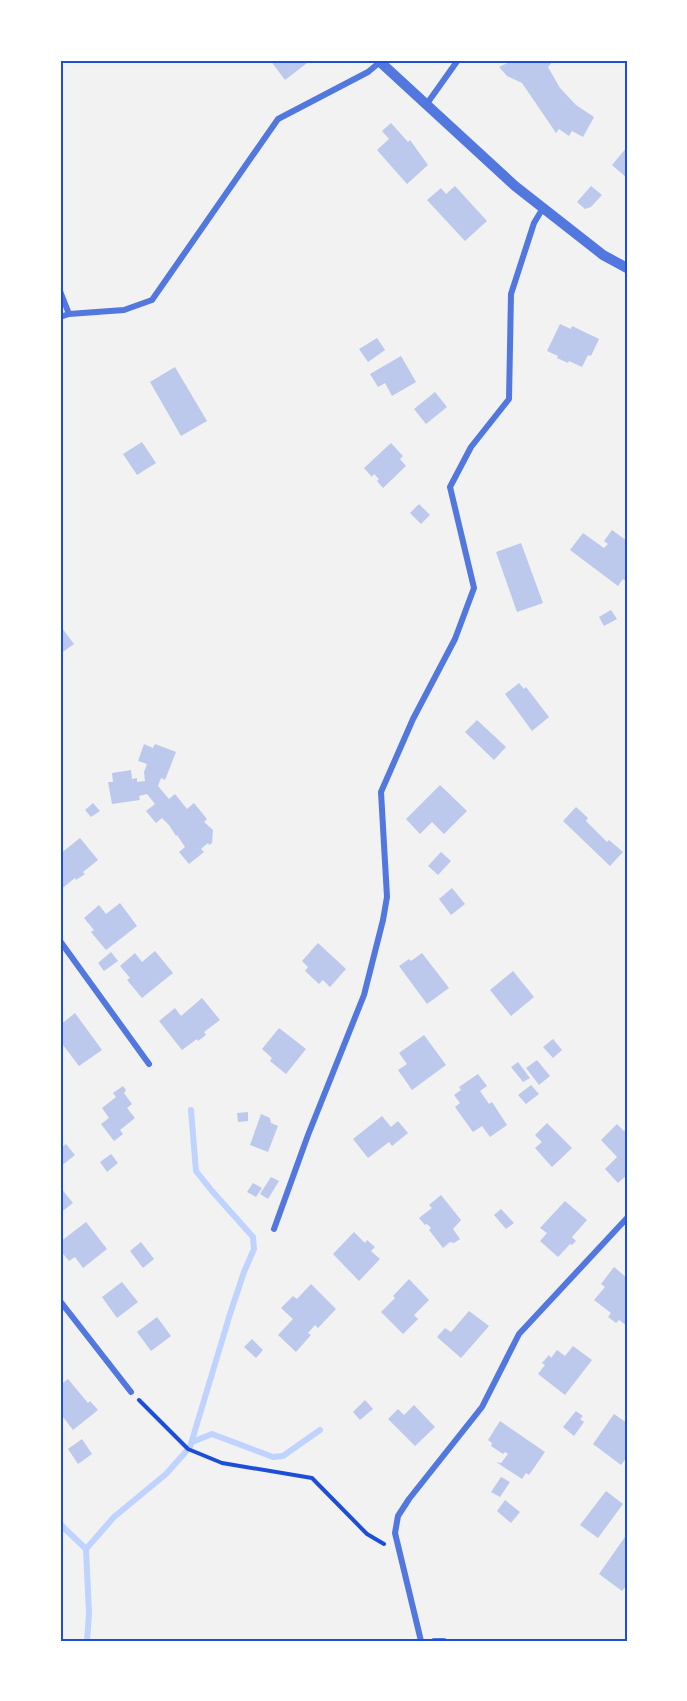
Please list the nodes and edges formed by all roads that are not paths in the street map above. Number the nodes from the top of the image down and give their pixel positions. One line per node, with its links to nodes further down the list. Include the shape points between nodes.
1 (458, 60): 3 (street)
2 (379, 61): 3 (street); 7 (street, via 368,72 278,118 152,300 124,310)
3 (426, 105): 4 (street)
4 (543, 208): 5 (street, via 603,255); 12 (street, via 534,223 511,294 509,399 471,447 450,487 474,588 455,639 381,792 387,897 383,920 364,995)
5 (627, 268)
6 (60, 291): 7 (street)
7 (69, 314): 8 (street)
8 (60, 317)
9 (60, 940): 10 (street)
10 (149, 1064)
11 (627, 1218): 15 (street, via 519,1334 482,1407 398,1516 398,1551)
12 (274, 1229)
13 (60, 1301): 14 (street)
14 (131, 1392)
15 (421, 1641)
16 (434, 1641): 17 (street)
17 (444, 1641)

